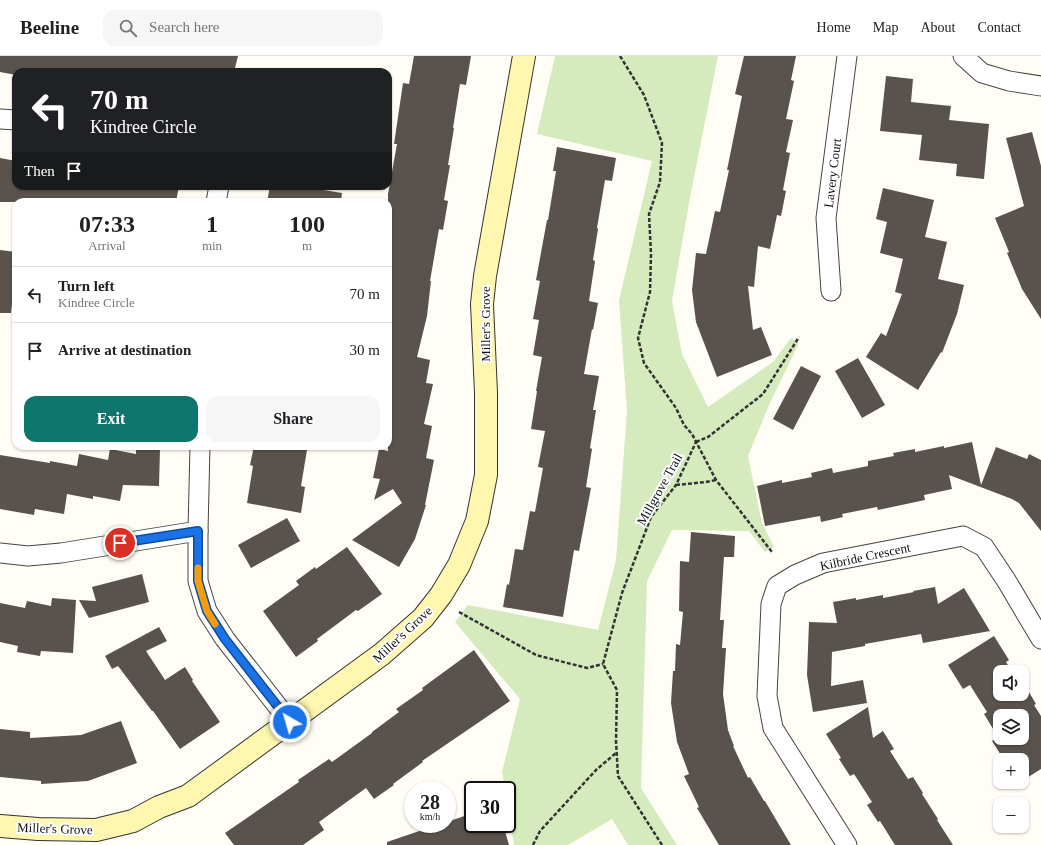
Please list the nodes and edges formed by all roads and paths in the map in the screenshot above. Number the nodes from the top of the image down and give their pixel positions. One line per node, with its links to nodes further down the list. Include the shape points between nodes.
1 (524, 56): 20 (street, Miller's Grove, via 482,304 486,475 477,521 459,565 423,618 382,654)
2 (620, 56): 10 (path, via 644,95 662,143 660,182 649,214 650,292 638,338 644,363)
3 (846, 56): 8 (street, Lavery Court, via 826,218)
4 (963, 56): 5 (street, via 982,73 1009,81)
5 (1041, 86)
6 (0, 119): 7 (street)
7 (12, 120)
8 (832, 291)
9 (799, 337): 10 (path, via 763,394 708,437)
10 (696, 442): 12 (path); 13 (path, Millgrove Trail)
11 (200, 450): 14 (street)
12 (716, 480): 13 (path); 15 (path)
13 (676, 485): 19 (path, Millgrove Trail, via 651,518 622,593)
14 (198, 531): 16 (street, via 61,553 28,556); 20 (street, via 198,581 207,611 225,639)
15 (772, 552)
16 (0, 553)
17 (459, 612): 19 (path, via 536,655 587,668)
18 (1041, 639): 25 (street, Kilbride Crescent, via 984,547 963,536 823,563 777,586 771,604 767,696 773,728)
19 (604, 664): 21 (path, via 617,690)
20 (290, 722): 22 (street, Miller's Grove, via 188,796 133,821 96,830)
21 (616, 752): 23 (path, via 540,831); 24 (path, via 618,776)
22 (0, 826)
23 (533, 845)
24 (662, 845)
25 (847, 845)

